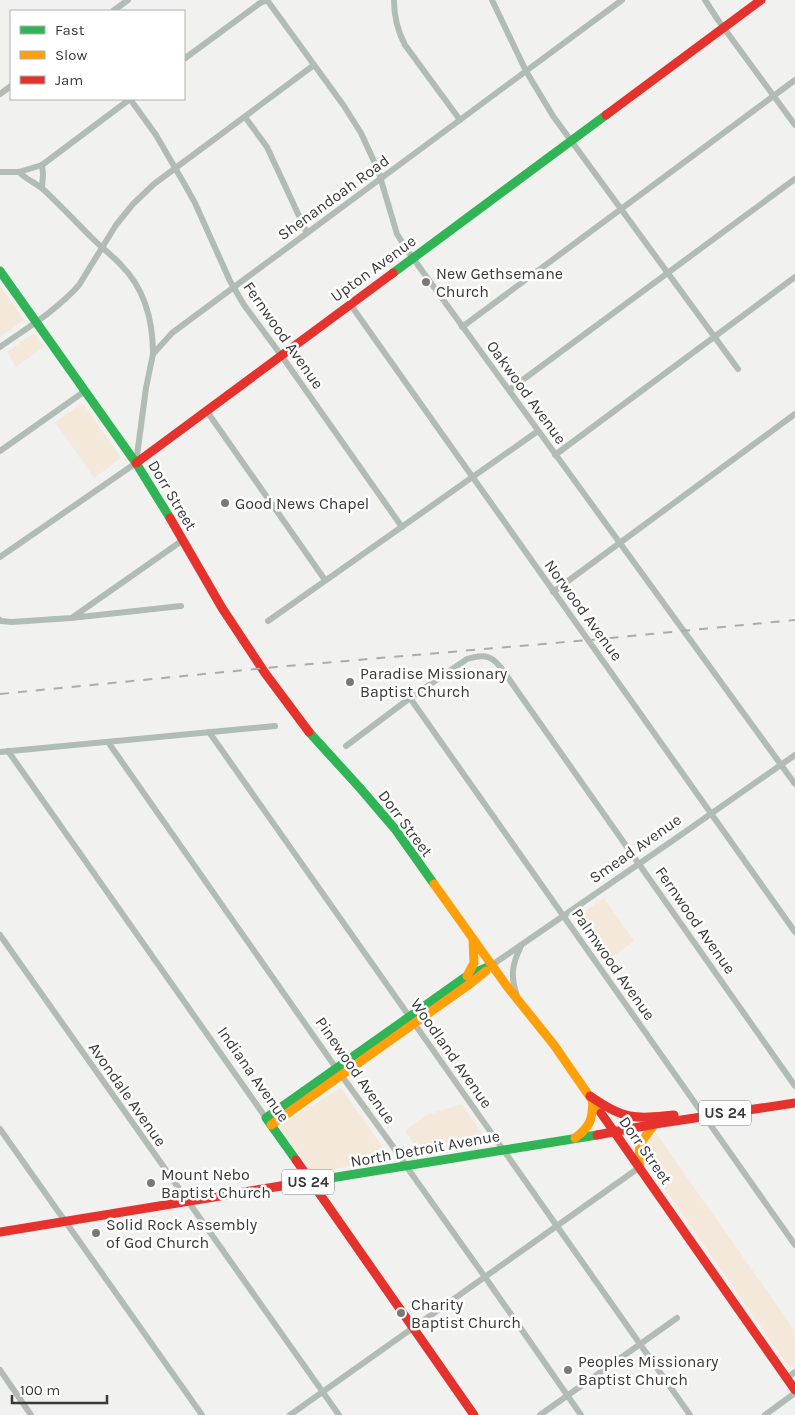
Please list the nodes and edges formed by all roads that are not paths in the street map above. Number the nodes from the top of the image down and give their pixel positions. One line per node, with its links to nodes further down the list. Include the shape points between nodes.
1 (128, 0): 9 (street)
2 (267, 0): 8 (street); 12 (street, Oakwood Avenue)
3 (394, 0): 19 (street, via 398,32 405,45)
4 (492, 0): 13 (street)
5 (622, 0): 13 (street, Shenandoah Road)
6 (704, 0): 10 (street)
7 (761, 0): 10 (main road, Upton Avenue)
8 (259, 2): 11 (street)
9 (114, 10)
10 (720, 24): 15 (street); 21 (main road, Upton Avenue)
11 (185, 58)
12 (314, 65): 18 (street); 26 (street, Oakwood Avenue, via 356,125)
13 (526, 71): 19 (street, Shenandoah Road); 21 (street)
14 (795, 80): 15 (street)
15 (774, 96): 20 (street); 29 (street)
16 (129, 100): 22 (street)
17 (131, 100): 23 (street, Fernwood Avenue)
18 (245, 117): 23 (street); 30 (street, via 267,147)
19 (460, 120): 26 (street, Shenandoah Road)
20 (795, 125)
21 (571, 141): 29 (street); 32 (main road, Upton Avenue)
22 (42, 166): 25 (street); 28 (street)
23 (175, 167): 31 (street, via 133,204); 36 (street, Fernwood Avenue)
24 (0, 172): 25 (street)
25 (19, 172): 28 (street)
26 (380, 179): 30 (street, Shenandoah Road); 32 (street, Oakwood Avenue, via 397,234)
27 (795, 179): 34 (street)
28 (42, 188): 31 (street)
29 (621, 209): 34 (street); 39 (street)
30 (307, 233): 36 (street, Shenandoah Road)
31 (102, 248): 38 (street, via 79,285); 42 (street, via 121,264 143,298)
32 (412, 258): 37 (main road, Upton Avenue); 39 (street, Oakwood Avenue)
33 (0, 271): 38 (main road, Dorr Street)
34 (668, 272): 40 (street); 45 (street)
35 (795, 277): 40 (street)
36 (233, 288): 42 (street, Shenandoah Road, via 172,333); 43 (street, Fernwood Avenue)
37 (350, 304): 43 (main road, Upton Avenue); 53 (street, Norwood Avenue)
38 (36, 322): 41 (street); 46 (main road, Dorr Street)
39 (462, 326): 45 (street, Oakwood Avenue)
40 (715, 336): 44 (street); 51 (street)
41 (0, 347)
42 (153, 354): 52 (street)
43 (281, 355): 47 (main road, Upton Avenue); 54 (street, Fernwood Avenue)
44 (738, 369)
45 (509, 390): 49 (street, Oakwood Avenue)
46 (85, 392): 50 (street); 52 (main road, Dorr Street)
47 (206, 410): 52 (main road, Upton Avenue); 58 (street)
48 (795, 414): 56 (street)
49 (538, 431): 51 (street, Oakwood Avenue); 53 (street)
50 (0, 451)
51 (555, 454): 56 (street, Oakwood Avenue)
52 (136, 463): 55 (main road, Dorr Street); 57 (street, Upton Avenue)
53 (472, 477): 54 (street); 59 (street, Norwood Avenue)
54 (402, 527): 58 (street)
55 (183, 540): 61 (street); 79 (main road, Dorr Street, via 222,608 282,697 395,829)
56 (620, 544): 59 (street); 72 (street, Oakwood Avenue)
57 (0, 557)
58 (325, 580): 63 (street)
59 (553, 592): 74 (street, Norwood Avenue)
60 (181, 606): 61 (street)
61 (72, 618): 62 (street)
62 (1, 620)
63 (268, 621)
64 (410, 698): 68 (street); 75 (street, Fernwood Avenue, via 467,659 490,657 497,662); 76 (street, Palmwood Avenue)
65 (274, 726): 66 (street)
66 (209, 732): 67 (street); 84 (street, Woodland Avenue)
67 (108, 742): 69 (street); 85 (street, Pinewood Avenue)
68 (346, 746)
69 (8, 751): 70 (street); 90 (street, Indiana Avenue)
70 (0, 752)
71 (795, 755): 72 (street, Smead Avenue)
72 (781, 764): 73 (street, Oakwood Avenue); 74 (street, Smead Avenue)
73 (795, 784)
74 (712, 813): 75 (street, Smead Avenue); 77 (street, Norwood Avenue)
75 (639, 864): 76 (street, Smead Avenue); 86 (street, Fernwood Avenue)
76 (563, 916): 80 (street, Smead Avenue); 89 (street, Palmwood Avenue)
77 (795, 932)
78 (0, 935): 99 (street, Avondale Avenue)
79 (473, 939): 81 (main road, Dorr Street); 82 (main road, via 474,963)
80 (522, 945): 81 (street, Smead Avenue); 83 (street, via 512,971)
81 (492, 965): 82 (main road, Smead Avenue); 83 (main road, Dorr Street); 84 (main road, Smead Avenue, via 472,983)
82 (467, 976): 84 (main road, Smead Avenue)
83 (518, 1000): 87 (main road, Dorr Street)
84 (412, 1020): 85 (main road, Smead Avenue); 95 (street, Woodland Avenue)
85 (339, 1071): 90 (main road, Smead Avenue); 96 (street, Pinewood Avenue)
86 (795, 1086)
87 (591, 1099): 89 (main road, via 632,1118); 93 (main road, Dorr Street); 94 (main road, via 591,1122)
88 (795, 1103): 89 (main road, North Detroit Avenue / US 24)
89 (702, 1117): 91 (main road, North Detroit Avenue / US 24); 103 (street, Palmwood Avenue)
90 (269, 1122): 98 (main road, Indiana Avenue)
91 (656, 1124): 93 (main road, North Detroit Avenue / US 24); 97 (main road, via 640,1141)
92 (0, 1129): 100 (street)
93 (616, 1132): 94 (main road, North Detroit Avenue / US 24); 97 (main road, Dorr Street)
94 (574, 1139): 95 (main road, North Detroit Avenue / US 24)
95 (503, 1150): 96 (main road, North Detroit Avenue / US 24); 101 (street, Woodland Avenue)
96 (406, 1166): 98 (main road, North Detroit Avenue / US 24); 104 (street, Pinewood Avenue)
97 (640, 1167): 101 (street); 110 (main road, Dorr Street)
98 (311, 1182): 99 (main road, North Detroit Avenue / US 24); 106 (main road, Indiana Avenue)
99 (187, 1201): 100 (main road, North Detroit Avenue / US 24); 111 (street, Avondale Avenue)
100 (65, 1222): 102 (main road, North Detroit Avenue / US 24); 115 (street)
101 (557, 1226): 104 (street); 107 (street, Woodland Avenue)
102 (0, 1232)
103 (795, 1245)
104 (485, 1277): 106 (street); 113 (street, Pinewood Avenue)
105 (677, 1318): 107 (street)
106 (413, 1328): 111 (street); 118 (main road, Indiana Avenue)
107 (640, 1344): 113 (street); 121 (street, Woodland Avenue)
108 (0, 1370): 114 (street)
109 (795, 1372): 110 (street)
110 (787, 1378): 112 (main road, Dorr Street)
111 (322, 1392): 116 (street); 117 (street, Avondale Avenue)
112 (795, 1392): 122 (street)
113 (567, 1396): 119 (street); 120 (street, Pinewood Avenue)
114 (31, 1415)
115 (202, 1415)
116 (290, 1415)
117 (338, 1415)
118 (474, 1415)
119 (540, 1415)
120 (581, 1415)
121 (690, 1415)
122 (765, 1415)

